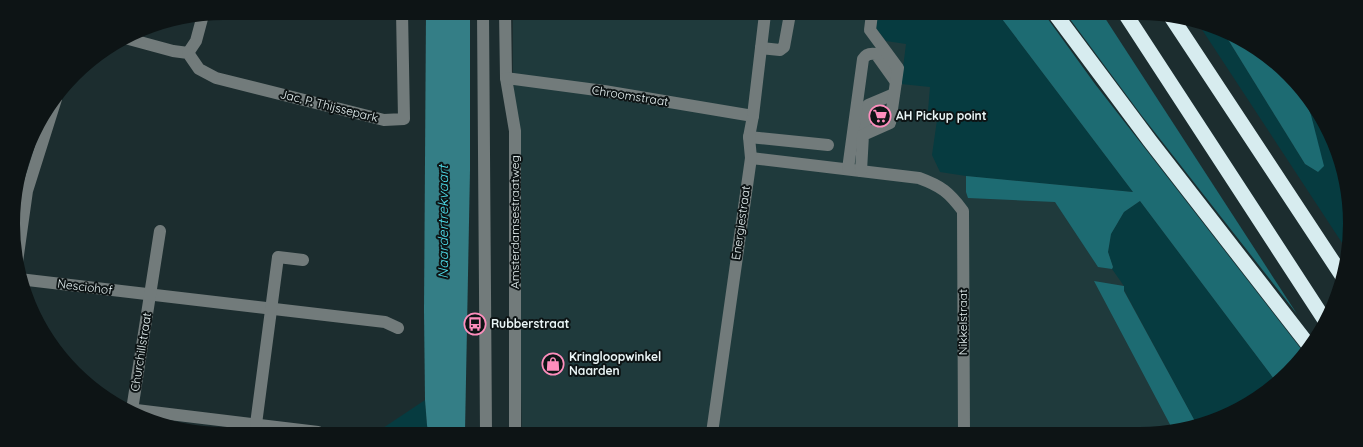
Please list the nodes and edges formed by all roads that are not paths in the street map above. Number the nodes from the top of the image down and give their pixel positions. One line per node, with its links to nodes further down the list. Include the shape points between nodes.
1 (402, 20): 13 (street, Jac. P. Thijssepark, via 404,119 384,120 216,78 200,69)
2 (483, 20): 37 (street)
3 (505, 20): 14 (street, Amsterdamsestraatweg)
4 (764, 20): 12 (street, Energiestraat)
5 (789, 20): 12 (street, via 784,47 780,50)
6 (871, 20): 15 (street, via 870,30 898,68)
7 (1060, 20): 32 (highway)
8 (1129, 20): 30 (highway)
9 (202, 21): 13 (street)
10 (1176, 23): 26 (highway)
11 (134, 40): 13 (street)
12 (761, 48): 16 (street, Energiestraat)
13 (188, 53)
14 (506, 78): 16 (street, Chroomstraat); 38 (street, Amsterdamsestraatweg, via 515,131)
15 (895, 88): 18 (street, via 868,105); 18 (street, via 890,123); 22 (street, via 876,54 865,56)
16 (753, 116): 19 (street, Energiestraat)
17 (47, 122): 23 (street)
18 (863, 135): 22 (street)
19 (749, 137): 20 (street); 21 (street, Energiestraat)
20 (828, 145)
21 (750, 158): 22 (street); 39 (street, Energiestraat)
22 (854, 170): 40 (street, Nikkelstraat, via 919,178 936,184 952,196 963,211)
23 (25, 178)
24 (160, 231): 28 (street)
25 (302, 260): 29 (street, via 278,257)
26 (1338, 269)
27 (28, 280): 28 (street, Nesciohof)
28 (151, 294): 29 (street, Nesciohof); 33 (street, Churchillstraat)
29 (271, 309): 31 (street, Nesciohof, via 385,322); 35 (street)
30 (1321, 315)
31 (398, 328)
32 (1306, 341)
33 (131, 405)
34 (145, 412): 35 (street, Churchillstraat)
35 (256, 424): 36 (street, Churchillstraat)
36 (279, 427)
37 (486, 427)
38 (515, 427)
39 (713, 427)
40 (964, 427)

